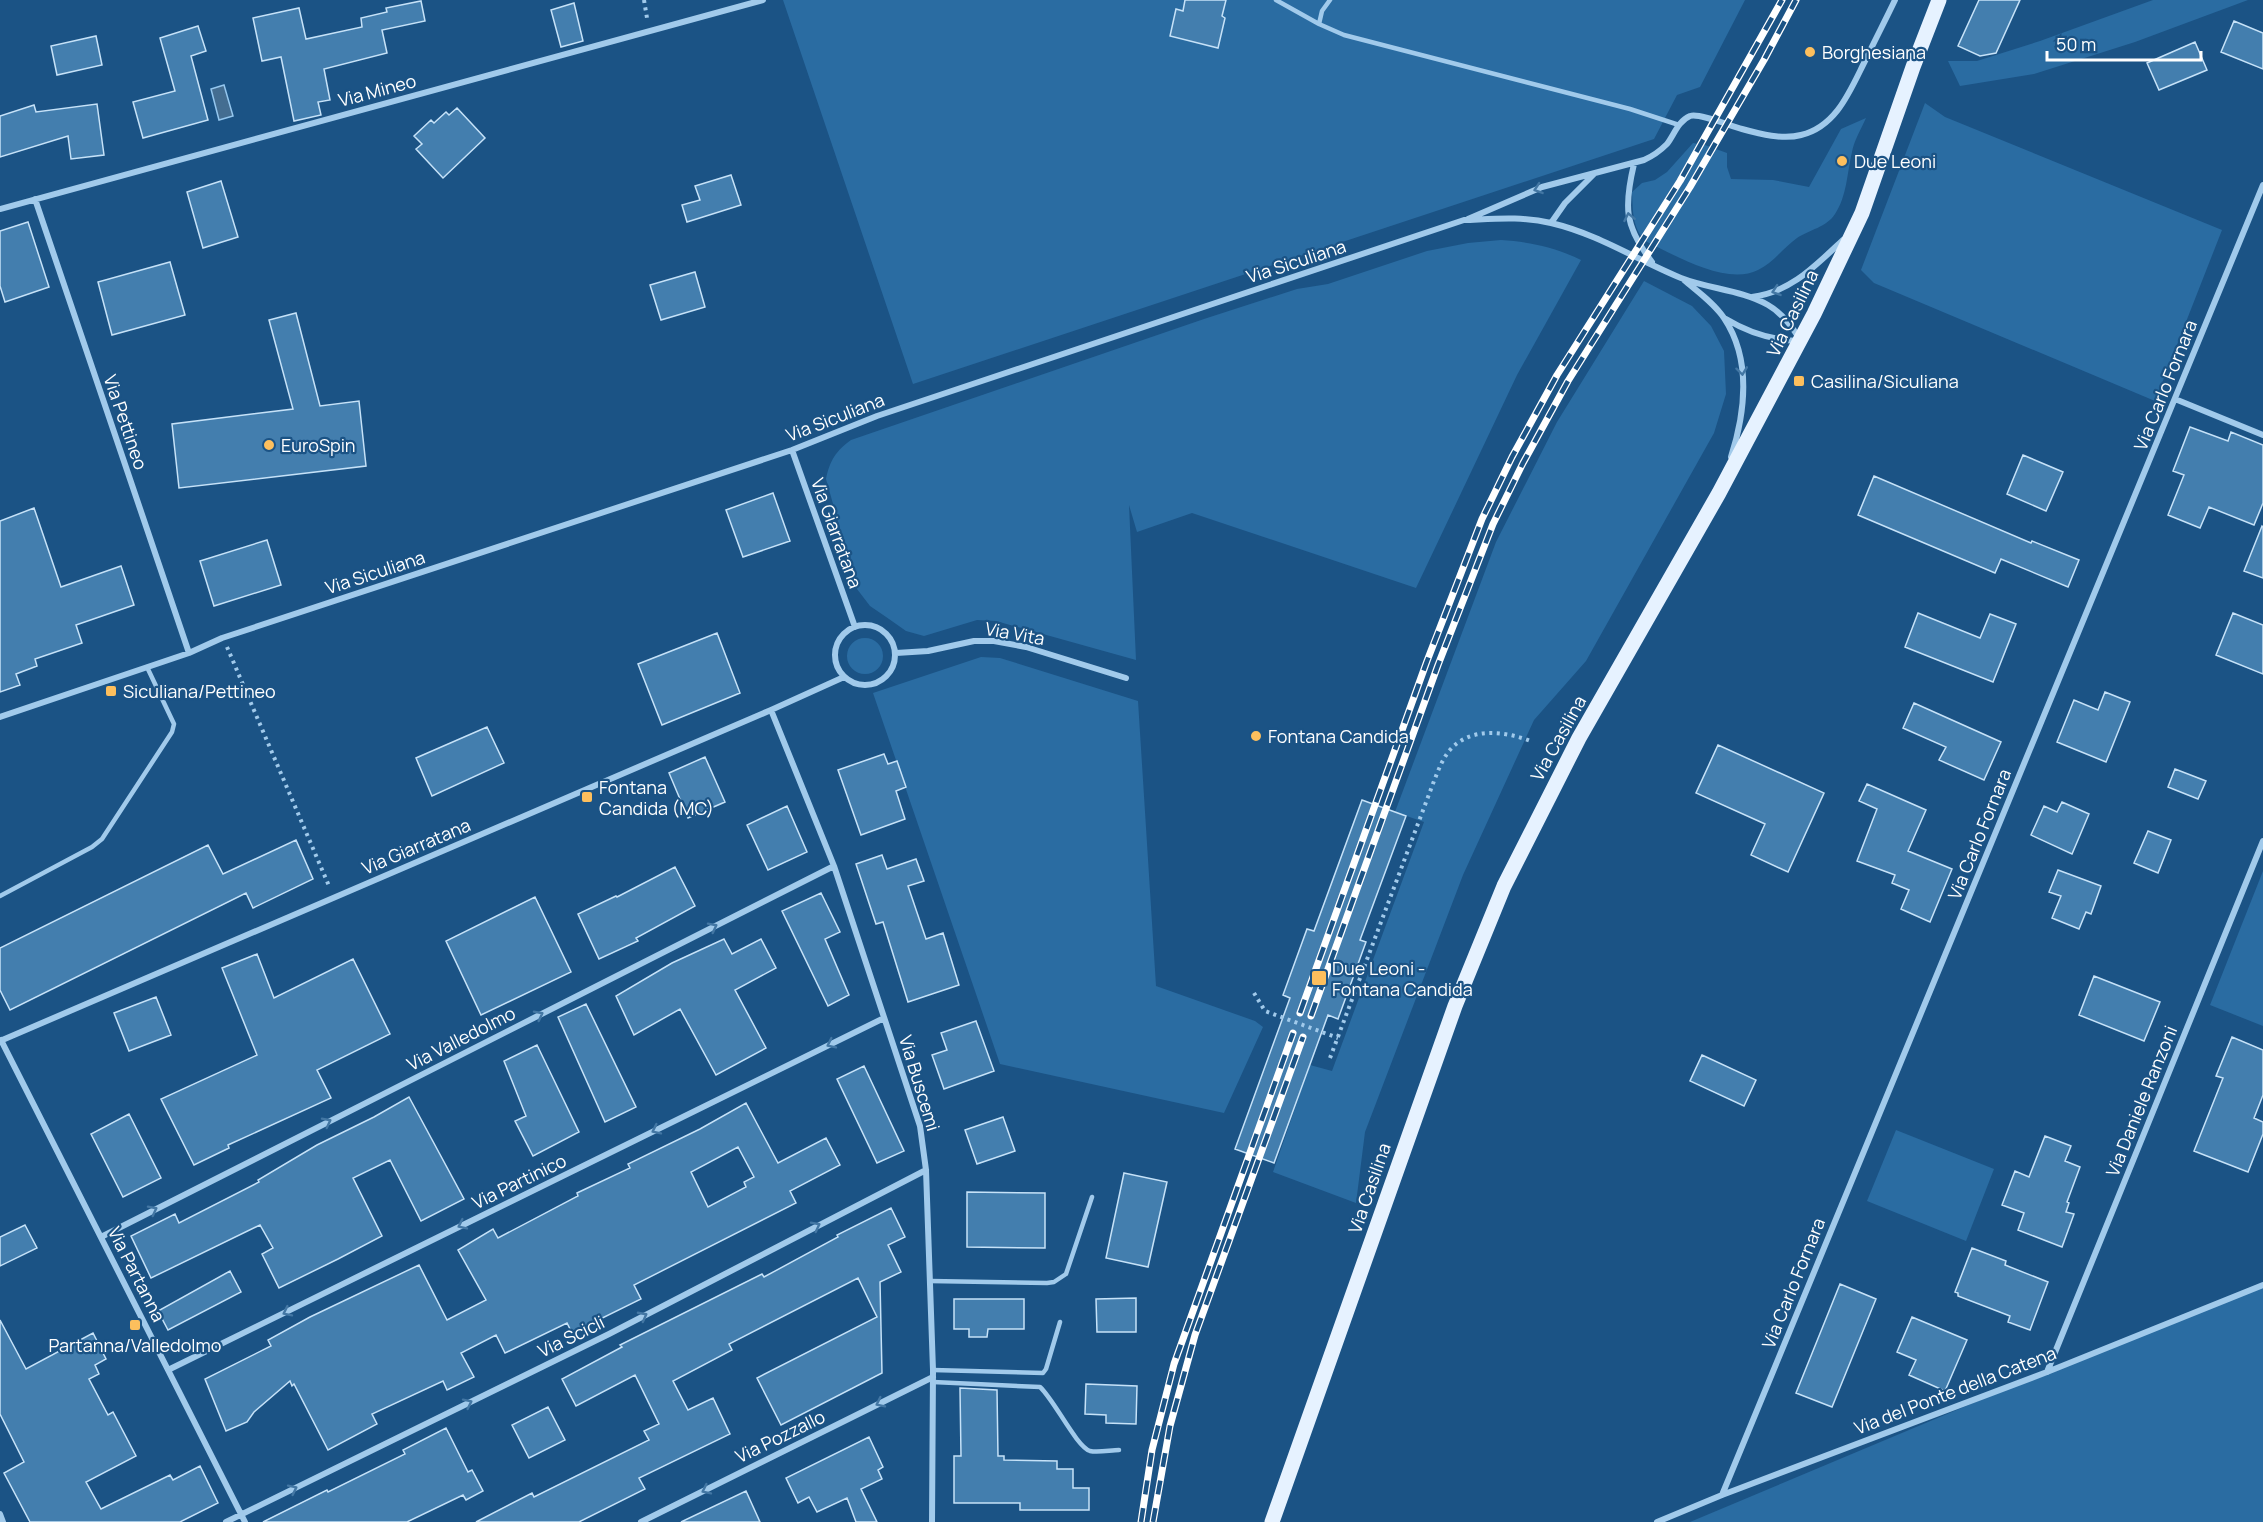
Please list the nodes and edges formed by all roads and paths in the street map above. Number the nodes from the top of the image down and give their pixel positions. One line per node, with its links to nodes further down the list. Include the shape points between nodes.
1 (644, 0): 8 (path)
2 (763, 0): 8 (street, Via Mineo)
3 (1276, 0): 7 (lane)
4 (1330, 0): 7 (lane)
5 (1895, 0): 9 (street, via 1846,99 1816,129 1779,136 1695,115)
6 (1939, 0): 17 (main road, Via Casilina)
7 (1319, 24): 9 (lane, via 1360,40 1630,109)
8 (650, 31): 13 (street, Via Mineo)
9 (1679, 126): 10 (street, via 1659,152)
10 (1634, 164): 11 (street); 18 (street, one-way to 10, via 1634,237 1628,216 1627,198)
11 (1594, 174): 15 (street, one-way to 15, via 1542,187); 16 (street)
12 (2263, 185): 23 (street, Via Carlo Fornara)
13 (35, 199): 14 (street, Via Mineo); 29 (street, Via Pettineo)
14 (0, 209)
15 (1464, 220): 16 (street, Via Siculiana, via 1512,218); 25 (street, Via Siculiana, via 877,416)
16 (1551, 223): 18 (street, Via Siculiana, via 1605,241)
17 (1854, 230): 20 (street, one-way to 20, via 1794,283); 22 (main road, Via Casilina)
18 (1654, 265): 19 (street, Via Siculiana)
19 (1681, 278): 20 (street); 21 (street)
20 (1749, 297): 22 (street, via 1776,310)
21 (1723, 317): 22 (street, via 1761,336); 26 (street, one-way to 26, via 1738,348 1744,390 1738,431)
22 (1800, 342): 26 (main road, Via Casilina)
23 (2175, 399): 24 (street); 56 (street, Via Carlo Fornara)
24 (2263, 435)
25 (792, 450): 27 (street, Via Giarratana); 28 (street, Via Siculiana)
26 (1719, 493): 64 (main road, Via Casilina, via 1579,738 1500,895 1455,1006)
27 (855, 627): 30 (street, via 881,629 889,635); 32 (street, via 841,637 836,648 836,660)
28 (222, 638): 29 (street, Via Siculiana); 40 (path)
29 (189, 653): 31 (street, Via Siculiana)
30 (896, 653): 32 (street, via 889,675 875,685 858,685); 33 (street, Via Vita, via 994,641 1038,650)
31 (147, 667): 35 (street, Via Siculiana); 39 (lane, via 174,724 172,732 102,839)
32 (844, 677): 34 (street, Via Giarratana)
33 (1126, 678)
34 (771, 710): 38 (street, Via Buscemi); 40 (street, Via Giarratana)
35 (0, 717)
36 (1533, 742): 43 (path, via 1510,734 1487,733 1466,738 1448,752)
37 (2263, 841): 53 (street, Via Daniele Ranzoni)
38 (834, 866): 42 (street, Via Buscemi); 48 (street, Via Valledolmo, one-way to 38)
39 (0, 896)
40 (334, 898): 44 (street, Via Giarratana)
41 (1254, 993): 43 (path, via 1265,1011)
42 (884, 1018): 46 (street, Via Buscemi, via 916,1112); 52 (street, Via Partinico, one-way to 52)
43 (1338, 1038): 45 (path)
44 (1, 1041): 48 (street, Via Partanna)
45 (1330, 1058)
46 (926, 1170): 49 (street, Via Buscemi); 58 (street, Via Scicli, one-way to 46, via 609,1334)
47 (1092, 1197): 49 (lane, via 1066,1274 1060,1279 1047,1283)
48 (101, 1237): 52 (street, Via Partanna)
49 (930, 1281): 54 (street, Via Buscemi)
50 (2263, 1285): 53 (street, Via del Ponte della Catena)
51 (1060, 1322): 54 (lane, via 1043,1373)
52 (168, 1370): 58 (street, Via Partanna)
53 (2047, 1372): 56 (street, Via del Ponte della Catena)
54 (933, 1377): 55 (lane, via 1040,1387 1050,1396 1080,1444 1091,1451); 62 (street, Via Pozzallo, one-way to 62); 63 (street, Via Buscemi)
55 (1119, 1450)
56 (1722, 1495): 65 (street, Via del Ponte della Catena)
57 (0, 1514): 59 (street)
58 (241, 1514): 60 (street, Via Scicli); 61 (street, Via Partanna)
59 (3, 1522)
60 (226, 1522)
61 (245, 1522)
62 (641, 1522)
63 (932, 1522)
64 (1272, 1522)
65 (1657, 1522)

